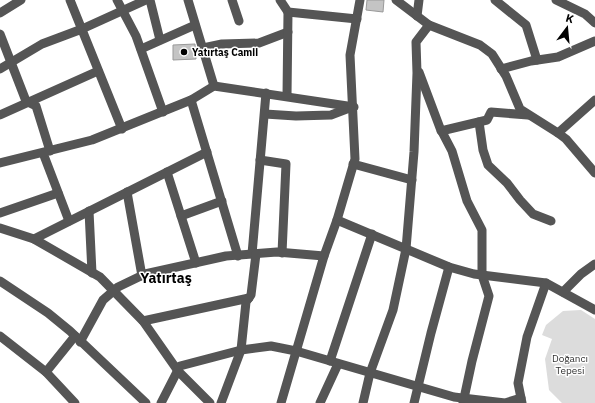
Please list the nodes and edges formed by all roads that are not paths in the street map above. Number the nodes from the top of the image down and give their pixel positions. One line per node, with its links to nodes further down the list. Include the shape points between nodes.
1 (21, 0): 16 (street)
2 (70, 0): 23 (street)
3 (118, 0): 14 (street)
4 (146, 0): 14 (street)
5 (150, 0): 26 (street)
6 (188, 0): 21 (street)
7 (232, 0): 19 (street)
8 (280, 0): 15 (street)
9 (360, 0): 18 (street)
10 (396, 0): 17 (street)
11 (419, 0): 17 (street)
12 (495, 0): 30 (street, via 526,25)
13 (556, 0): 20 (street, via 585,14)
14 (123, 10): 23 (street); 29 (street)
15 (288, 12): 18 (street); 24 (street)
16 (0, 13)
17 (416, 16): 22 (street)
18 (357, 19): 42 (street, via 350,54)
19 (239, 21)
20 (595, 23)
21 (195, 25): 26 (street); 28 (street)
22 (429, 25): 32 (street, via 416,42); 34 (street, via 480,45 492,54)
23 (82, 29): 31 (street, via 42,44); 35 (street)
24 (288, 32): 28 (street, via 259,43 222,44); 38 (street)
25 (0, 34): 31 (street)
26 (160, 40): 29 (street)
27 (595, 41): 30 (street, via 558,57)
28 (203, 48): 36 (street)
29 (141, 49): 43 (street)
30 (538, 60): 34 (street)
31 (11, 64): 33 (street); 41 (street)
32 (417, 67): 49 (street); 58 (street)
33 (0, 69)
34 (501, 69): 46 (street, via 520,109)
35 (98, 71): 41 (street); 48 (street)
36 (214, 86): 37 (street); 39 (street)
37 (266, 93): 38 (street); 44 (street)
38 (287, 96): 42 (street)
39 (191, 100): 43 (street); 52 (street)
40 (595, 100): 50 (street)
41 (28, 102): 45 (street); 51 (street, via 36,106)
42 (354, 107): 44 (street, via 331,115); 55 (street)
43 (163, 112): 48 (street)
44 (265, 114): 53 (street)
45 (0, 115)
46 (530, 115): 47 (street, via 491,112 487,120); 50 (street)
47 (479, 122): 49 (street); 67 (street, via 488,165 533,214)
48 (122, 128): 51 (street, via 92,140)
49 (441, 131): 80 (street, via 452,151 467,201 482,230)
50 (558, 133): 56 (street)
51 (46, 152): 54 (street); 60 (street)
52 (207, 152): 57 (street); 61 (street)
53 (260, 160): 72 (street, via 286,164); 73 (street)
54 (0, 163)
55 (354, 164): 58 (street); 65 (street)
56 (594, 170)
57 (167, 172): 59 (street); 64 (street)
58 (412, 180): 71 (street)
59 (127, 192): 62 (street); 81 (street)
60 (58, 193): 63 (street); 66 (street)
61 (222, 201): 64 (street); 74 (street)
62 (89, 211): 66 (street); 79 (street)
63 (0, 213)
64 (181, 216): 76 (street)
65 (338, 220): 69 (street); 75 (street)
66 (69, 221): 70 (street)
67 (551, 221)
68 (0, 228): 70 (street)
69 (372, 234): 71 (street); 93 (street)
70 (34, 239): 79 (street)
71 (406, 249): 78 (street); 96 (street, via 393,310)
72 (282, 253): 73 (street); 75 (street)
73 (254, 254): 74 (street); 86 (street)
74 (238, 256): 76 (street)
75 (324, 256): 92 (street)
76 (196, 263): 81 (street)
77 (595, 264): 85 (street, via 580,274)
78 (450, 267): 80 (street); 97 (street)
79 (92, 273): 84 (street, via 100,277)
80 (482, 275): 83 (street); 98 (street, via 489,296)
81 (142, 276): 84 (street)
82 (0, 281): 90 (street, via 48,313)
83 (546, 283): 85 (street); 99 (street, via 527,337 518,383)
84 (113, 291): 88 (street); 90 (street, via 103,300)
85 (563, 292): 87 (street)
86 (249, 298): 88 (street); 91 (street, via 246,302)
87 (595, 310)
88 (143, 321): 94 (street)
89 (0, 336): 95 (street)
90 (78, 339): 95 (street); 101 (street)
91 (241, 350): 92 (street, via 271,346); 94 (street, via 180,366); 104 (street)
92 (296, 351): 93 (street); 105 (street)
93 (334, 362): 96 (street); 106 (street)
94 (178, 370): 102 (street); 103 (street)
95 (46, 372): 100 (street)
96 (370, 373): 97 (street); 107 (street)
97 (418, 386): 98 (street); 108 (street)
98 (463, 400): 99 (street, via 504,403)
99 (522, 400)
100 (75, 403)
101 (146, 403)
102 (161, 403)
103 (210, 403)
104 (221, 403)
105 (281, 403)
106 (320, 403)
107 (363, 403)
108 (414, 403)

